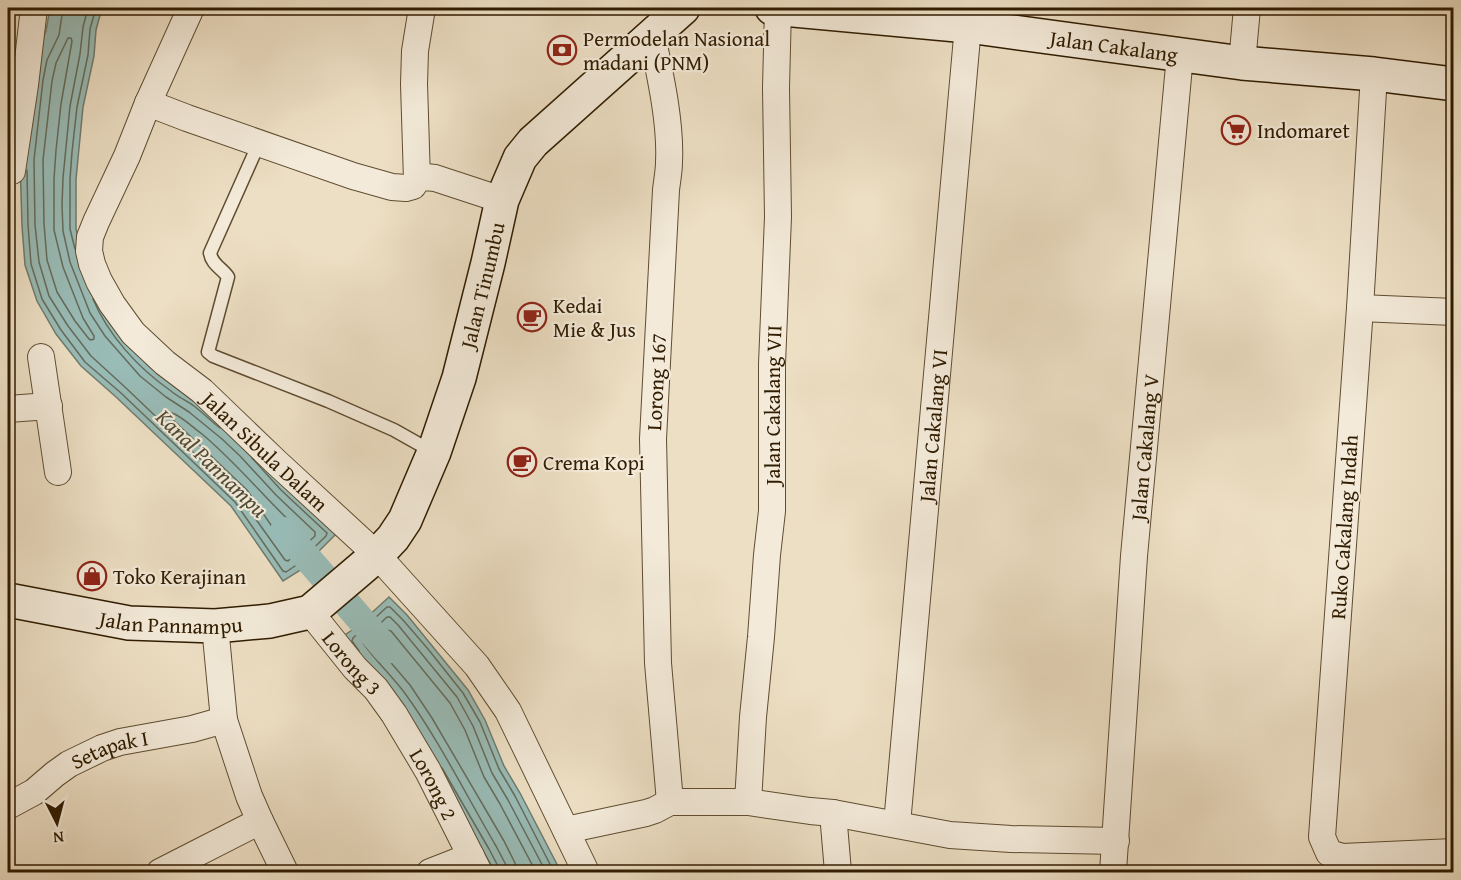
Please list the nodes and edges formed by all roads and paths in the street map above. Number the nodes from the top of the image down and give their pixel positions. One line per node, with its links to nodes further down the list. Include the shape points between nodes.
1 (34, 8): 16 (street)
2 (191, 8): 14 (street, Jalan Sibula Dalam)
3 (419, 8): 17 (street, via 414,84)
4 (683, 8): 9 (main road, Jalan Tinumbu)
5 (772, 8): 6 (main road, Jalan Cakalang)
6 (778, 8): 8 (main road, Jalan Cakalang); 33 (street, Jalan Cakalang VII, via 772,511)
7 (1246, 8): 11 (street)
8 (957, 19): 10 (main road, Jalan Cakalang); 37 (street, Jalan Cakalang VI)
9 (652, 36): 18 (main road, Jalan Tinumbu, via 533,142 520,158); 32 (street, Lorong 167, via 669,160 653,439 658,663)
10 (1180, 55): 11 (main road, Jalan Cakalang); 39 (street, Jalan Cakalang V, via 1134,556)
11 (1242, 63): 12 (main road, Jalan Cakalang)
12 (1374, 74): 13 (main road, Jalan Cakalang); 19 (street, Ruko Cakalang Indah)
13 (1454, 84)
14 (168, 110): 15 (street); 26 (street, Jalan Sibula Dalam, via 127,156 96,222 89,251 99,281 133,333 202,391 276,462)
15 (259, 143): 17 (street, via 392,187 406,188); 24 (lane, via 210,253 214,264 228,277 208,352 394,430)
16 (12, 171)
17 (417, 180): 18 (street, via 435,178)
18 (502, 200): 24 (main road, Jalan Tinumbu, via 459,378)
19 (1360, 308): 20 (street); 40 (street, Ruko Cakalang Indah, via 1322,837 1329,853 1342,857)
20 (1454, 312)
21 (41, 357): 22 (street)
22 (49, 406): 23 (street); 25 (street)
23 (8, 409)
24 (434, 452): 26 (main road, Jalan Tinumbu, via 405,520)
25 (58, 472)
26 (368, 562): 28 (main road, Jalan Tinumbu); 38 (street, Jalan Sibula Dalam, via 477,666 508,711)
27 (8, 600): 29 (main road, Jalan Pannampu, via 129,623)
28 (320, 604): 29 (main road, Jalan Pannampu, via 270,621); 30 (street, Lorong 3, via 355,668)
29 (215, 626): 31 (street)
30 (394, 714): 41 (street, Lorong 2)
31 (224, 720): 34 (street, Setapak I, via 102,748 69,764 34,792); 36 (street)
32 (670, 802): 33 (street); 38 (street, via 645,813)
33 (748, 802): 35 (street)
34 (8, 806)
35 (833, 813): 37 (street); 46 (street)
36 (260, 821): 42 (street); 43 (street)
37 (897, 824): 39 (street, via 950,835)
38 (566, 830): 45 (street, Jalan Sibula Dalam)
39 (1116, 841): 47 (street, Jalan Cakalang V)
40 (1454, 852)
41 (475, 864): 44 (street)
42 (160, 873)
43 (285, 873)
44 (429, 873)
45 (586, 873)
46 (838, 873)
47 (1113, 873)

